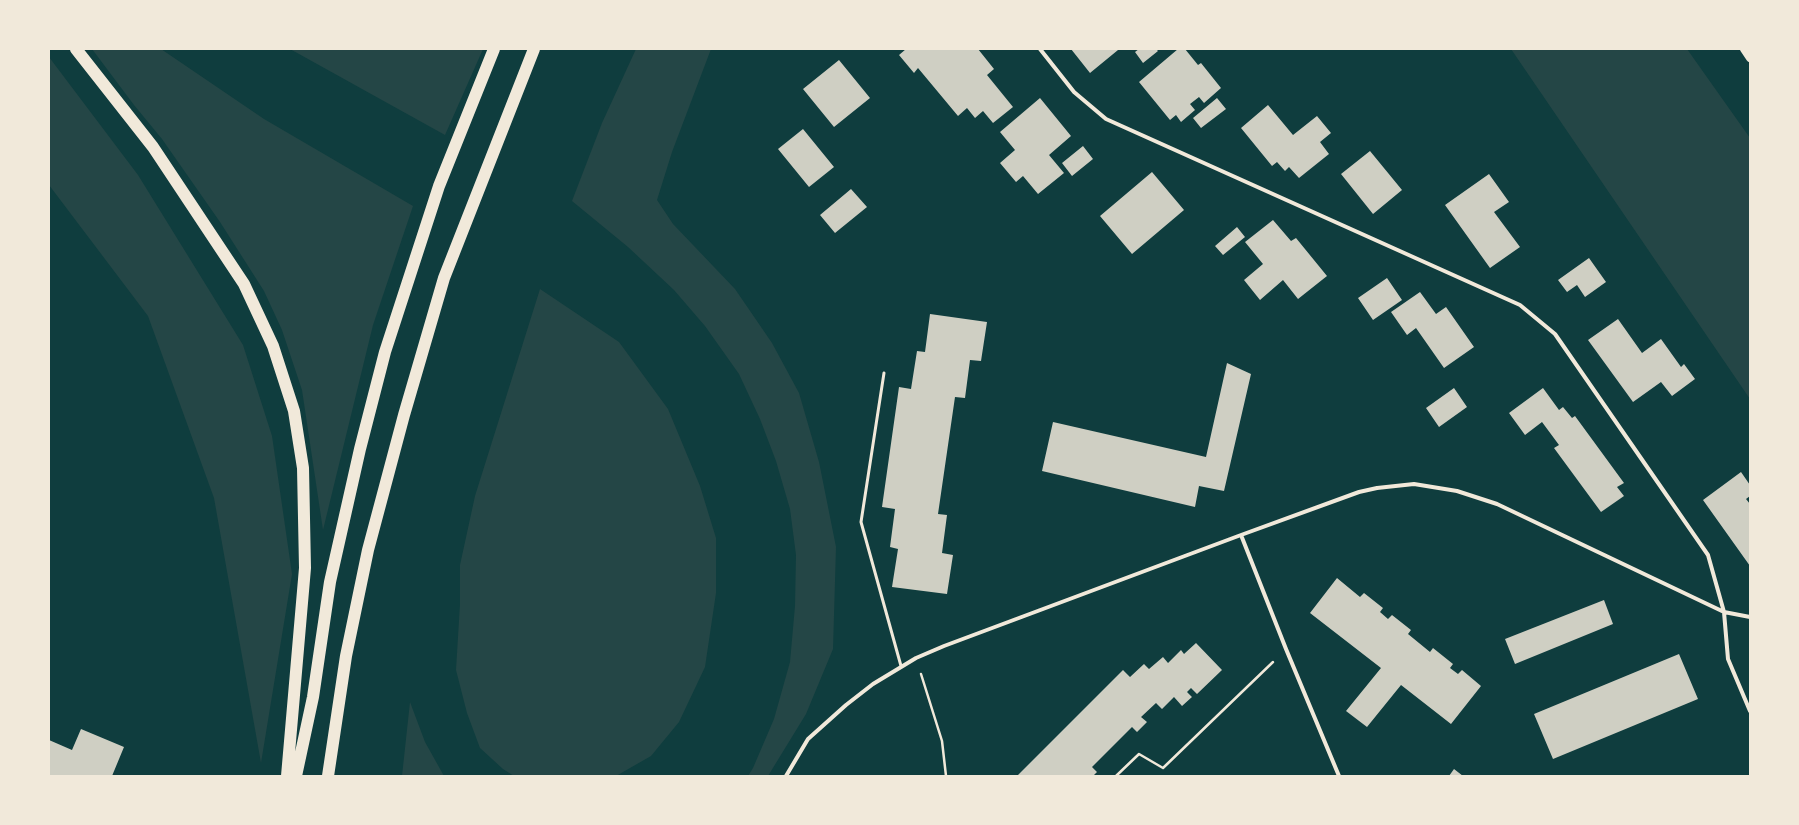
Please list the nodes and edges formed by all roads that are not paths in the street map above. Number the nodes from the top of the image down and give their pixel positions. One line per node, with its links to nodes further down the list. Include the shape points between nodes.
1 (76, 49): 13 (highway, via 153,147 244,284 273,346 294,411 302,468 305,568)
2 (494, 49): 14 (highway, via 439,186 385,352 358,456 330,582 313,697)
3 (534, 49): 15 (highway, via 444,278 404,415 368,550 346,656)
4 (1040, 49): 9 (street, via 1074,92 1106,119 1520,304 1555,334 1708,554)
5 (1744, 49): 6 (main road)
6 (1750, 58)
7 (884, 373): 11 (lane, via 861,522)
8 (1241, 535): 9 (street, via 1359,492 1414,484 1457,491 1497,504); 11 (street, via 944,646); 17 (street)
9 (1724, 612): 10 (street); 12 (street, via 1728,659)
10 (1750, 617)
11 (901, 666): 16 (street, via 846,705 808,739)
12 (1750, 711)
13 (287, 776)
14 (296, 776)
15 (328, 776)
16 (786, 776)
17 (1339, 776)

